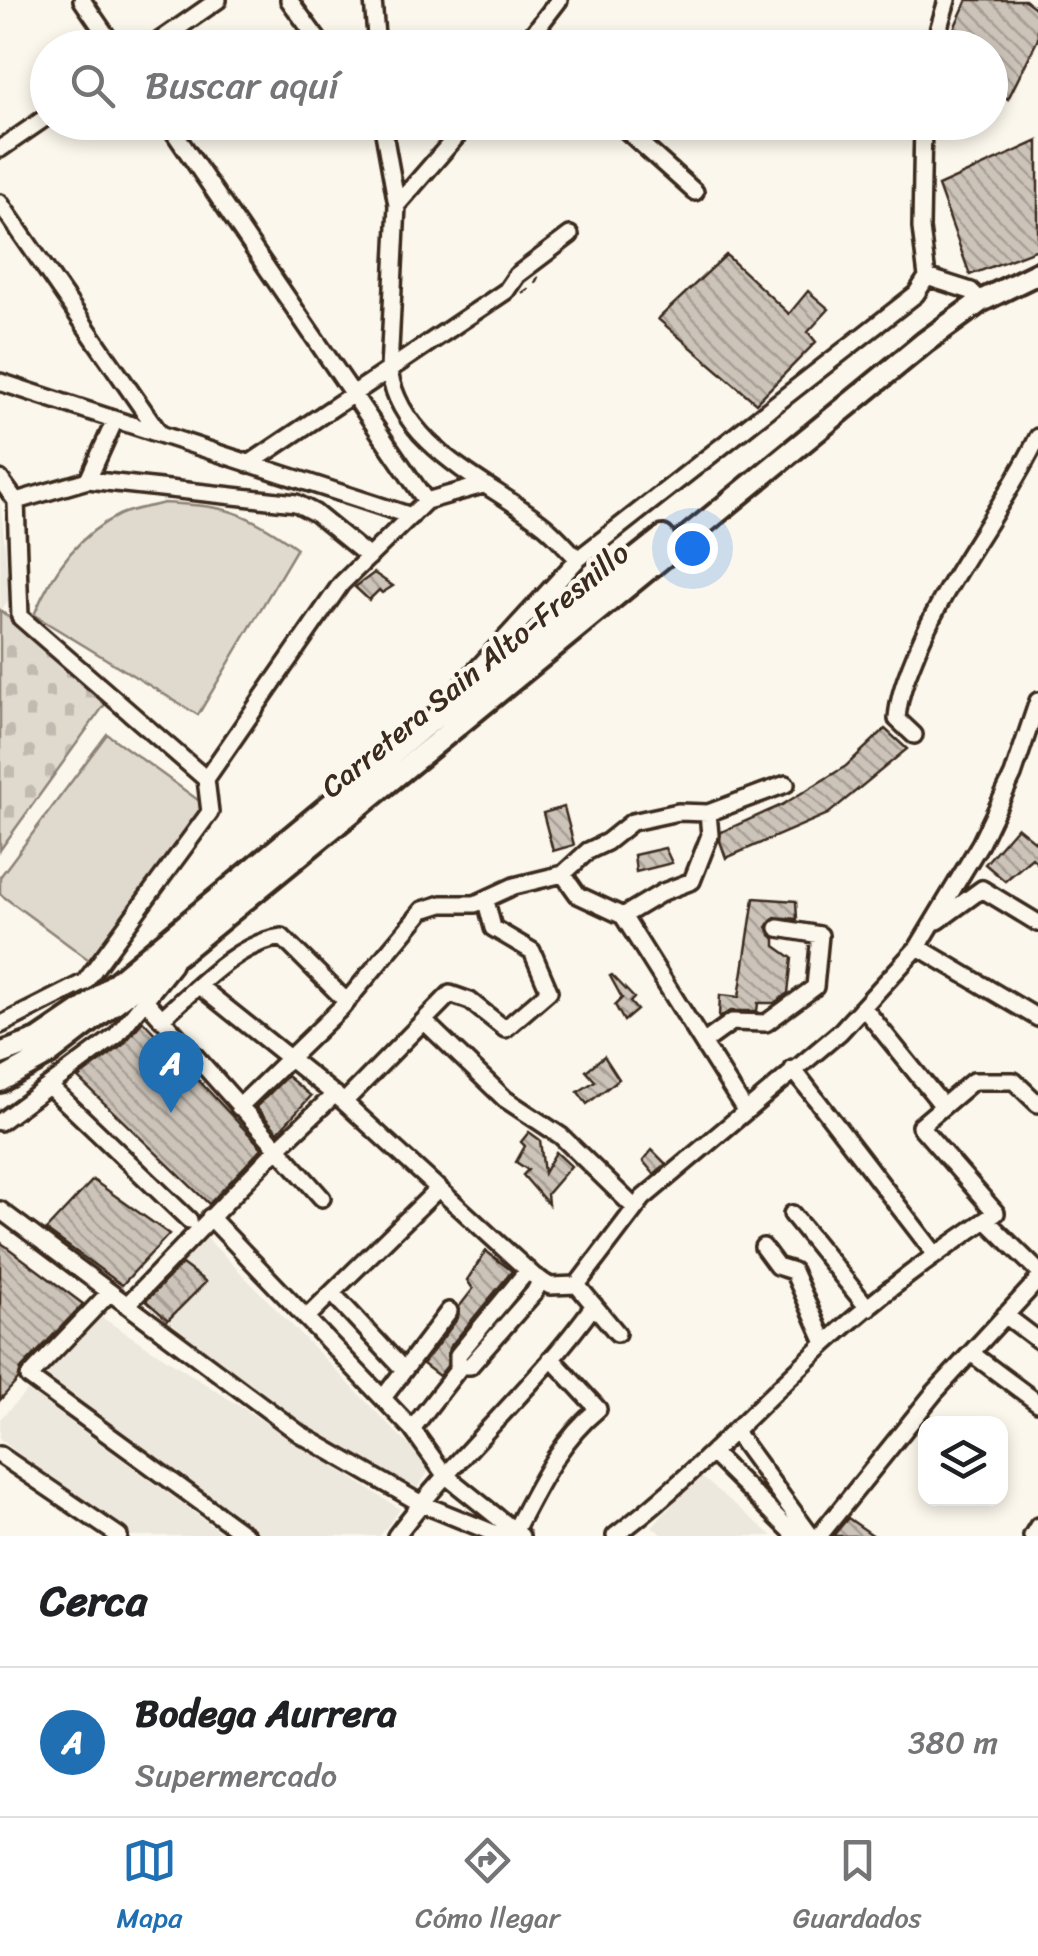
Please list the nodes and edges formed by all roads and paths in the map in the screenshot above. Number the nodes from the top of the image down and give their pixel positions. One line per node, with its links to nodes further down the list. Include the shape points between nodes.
1 (82, 0): 7 (street)
2 (218, 0): 8 (street)
3 (289, 0): 9 (street)
4 (373, 0): 10 (street)
5 (559, 0): 11 (street)
6 (948, 0): 12 (street)
7 (103, 30)
8 (174, 30)
9 (311, 30)
10 (375, 30)
11 (537, 30)
12 (939, 30)
13 (30, 128): 19 (street)
14 (178, 140): 30 (street)
15 (383, 140): 22 (street)
16 (453, 140): 22 (street)
17 (637, 140): 20 (street)
18 (923, 140): 26 (street)
19 (0, 149)
20 (696, 192)
21 (0, 202): 32 (street)
22 (397, 205): 28 (street)
23 (570, 235): 28 (street, via 517,274 506,292)
24 (1038, 262): 27 (main road, via 1003,276)
25 (1038, 273): 27 (main road, Carretera Sain Alto-Fresnillo)
26 (927, 277): 27 (street); 42 (street, via 916,294)
27 (978, 298): 44 (main road, via 930,325); 46 (main road, Carretera Sain Alto-Fresnillo)
28 (390, 370): 30 (street); 37 (street, via 392,391 421,432)
29 (0, 382): 31 (street)
30 (353, 394): 34 (street); 38 (street)
31 (115, 420): 32 (street); 36 (street)
32 (160, 434): 34 (street)
33 (1038, 437): 45 (street, via 937,604 899,694 897,719)
34 (250, 464): 40 (street)
35 (0, 479): 39 (street)
36 (88, 480): 39 (street); 41 (street, via 296,503)
37 (483, 484): 38 (street); 42 (street)
38 (426, 501): 40 (street)
39 (16, 502): 47 (street, via 20,616)
40 (411, 516): 41 (street)
41 (369, 557): 47 (street, via 340,584)
42 (578, 559): 44 (street)
43 (1038, 701): 54 (street, via 1013,775)
44 (420, 730): 46 (street); 56 (main road)
45 (914, 735)
46 (418, 756): 56 (main road, Carretera Sain Alto-Fresnillo)
47 (206, 779): 65 (street, via 210,812 86,982)
48 (786, 784): 49 (street)
49 (708, 813): 50 (street, via 632,822); 52 (street, via 710,835 692,881)
50 (563, 874): 51 (street); 52 (street, via 578,895)
51 (486, 901): 60 (street, via 442,904 417,914); 64 (street, via 493,928 532,950 549,991 505,1029 450,994)
52 (622, 916): 66 (street)
53 (1038, 923): 54 (street, via 982,888)
54 (931, 926): 57 (street)
55 (778, 928): 66 (street, via 820,935 815,987 766,1023 732,1022)
56 (182, 941): 59 (street); 67 (main road, via 38,1040); 70 (main road, Carretera Sain Alto-Fresnillo, via 59,1046)
57 (918, 947): 61 (street); 63 (street)
58 (199, 986): 60 (street, via 239,955 282,937); 62 (street); 68 (street)
59 (146, 1001): 62 (street); 71 (street, via 116,1036)
60 (347, 1002): 68 (street)
61 (863, 1007): 69 (street); 74 (street)
62 (161, 1018): 75 (street)
63 (1038, 1018)
64 (424, 1021): 72 (street); 81 (street, via 505,1099 562,1136)
65 (0, 1025)
66 (703, 1043): 76 (street)
67 (0, 1054)
68 (290, 1058): 72 (street); 75 (street)
69 (793, 1068): 76 (street); 88 (street)
70 (0, 1080)
71 (50, 1086): 77 (street); 85 (street)
72 (340, 1098): 78 (street); 79 (street)
73 (1038, 1104): 74 (street, via 1014,1081 973,1081)
74 (943, 1106): 86 (street, via 920,1126 996,1212)
75 (239, 1107): 78 (street)
76 (745, 1110): 81 (street)
77 (0, 1122)
78 (277, 1149): 80 (street); 84 (street)
79 (439, 1188): 90 (street); 94 (street)
80 (322, 1198)
81 (635, 1208): 92 (street)
82 (0, 1210): 93 (street)
83 (792, 1214): 97 (street)
84 (210, 1217): 95 (street); 100 (street)
85 (189, 1220)
86 (986, 1220): 88 (street); 89 (street)
87 (763, 1247): 103 (street, via 777,1266 793,1271)
88 (936, 1254): 97 (street)
89 (1038, 1271)
90 (534, 1275): 92 (street, via 550,1286); 109 (street, via 458,1355 460,1367)
91 (1038, 1280): 99 (street)
92 (577, 1285): 96 (street)
93 (110, 1292): 95 (street); 119 (street, via 29,1377)
94 (332, 1292): 100 (street); 106 (street)
95 (126, 1305): 114 (street, via 300,1434)
96 (594, 1305): 101 (street); 105 (street)
97 (868, 1308): 103 (street)
98 (449, 1311): 106 (street)
99 (1005, 1315): 102 (street); 104 (street)
100 (306, 1318): 107 (street)
101 (616, 1333)
102 (1038, 1340)
103 (825, 1343): 110 (street)
104 (971, 1353): 108 (street); 122 (street)
105 (550, 1358): 113 (street); 116 (street, via 598,1410 560,1449)
106 (404, 1370): 107 (street)
107 (382, 1398): 109 (street)
108 (1038, 1402)
109 (412, 1429): 113 (street)
110 (736, 1432): 111 (street); 122 (street)
111 (712, 1452): 117 (street); 121 (street)
112 (0, 1455): 118 (street)
113 (445, 1475): 114 (street); 116 (street)
114 (420, 1504): 116 (street); 120 (street)
115 (1038, 1526): 123 (street)
116 (511, 1535)
117 (618, 1535)
118 (119, 1536)
119 (247, 1536)
120 (396, 1536)
121 (796, 1536)
122 (815, 1536)
123 (1032, 1536)

